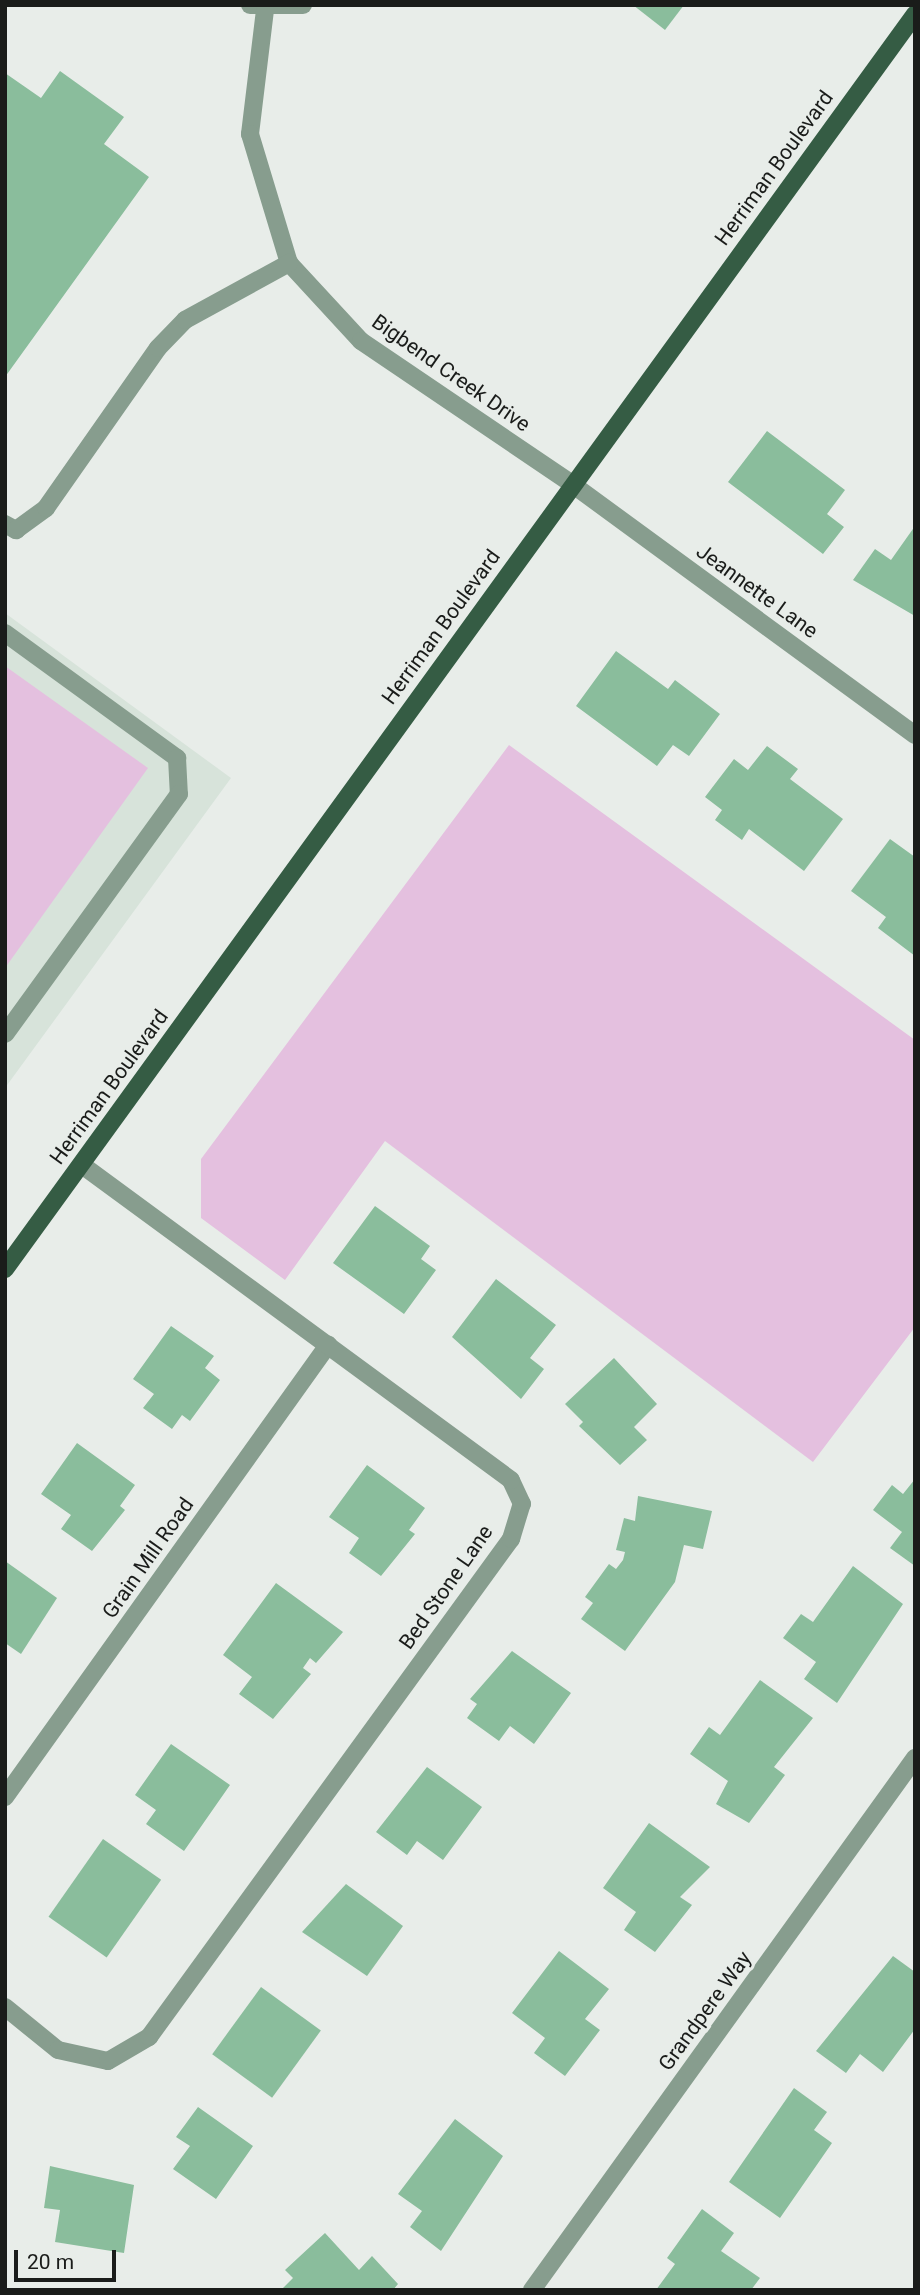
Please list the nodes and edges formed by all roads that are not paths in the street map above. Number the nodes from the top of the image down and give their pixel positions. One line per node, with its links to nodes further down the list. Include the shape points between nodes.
1 (303, 5): 2 (street)
2 (258, 8): 4 (street, Bigbend Creek Drive, via 250,134)
3 (915, 14): 5 (main road, Herriman Boulevard)
4 (289, 263): 5 (street, Bigbend Creek Drive, via 361,341); 6 (street, via 185,320 158,348 46,509 16,530)
5 (572, 484): 8 (street, Jeannette Lane); 10 (main road, Herriman Boulevard)
6 (5, 524)
7 (5, 634): 9 (street, via 177,758 179,794)
8 (915, 735)
9 (5, 1034)
10 (82, 1165): 11 (main road, Herriman Boulevard); 12 (street, Bed Stone Lane)
11 (5, 1269)
12 (328, 1345): 14 (street, Grain Mill Road); 15 (street, Bed Stone Lane, via 511,1480 522,1504 511,1539 149,2037 108,2061 58,2050)
13 (915, 1758): 16 (street, Grandpere Way)
14 (5, 1797)
15 (5, 2007)
16 (532, 2290)

